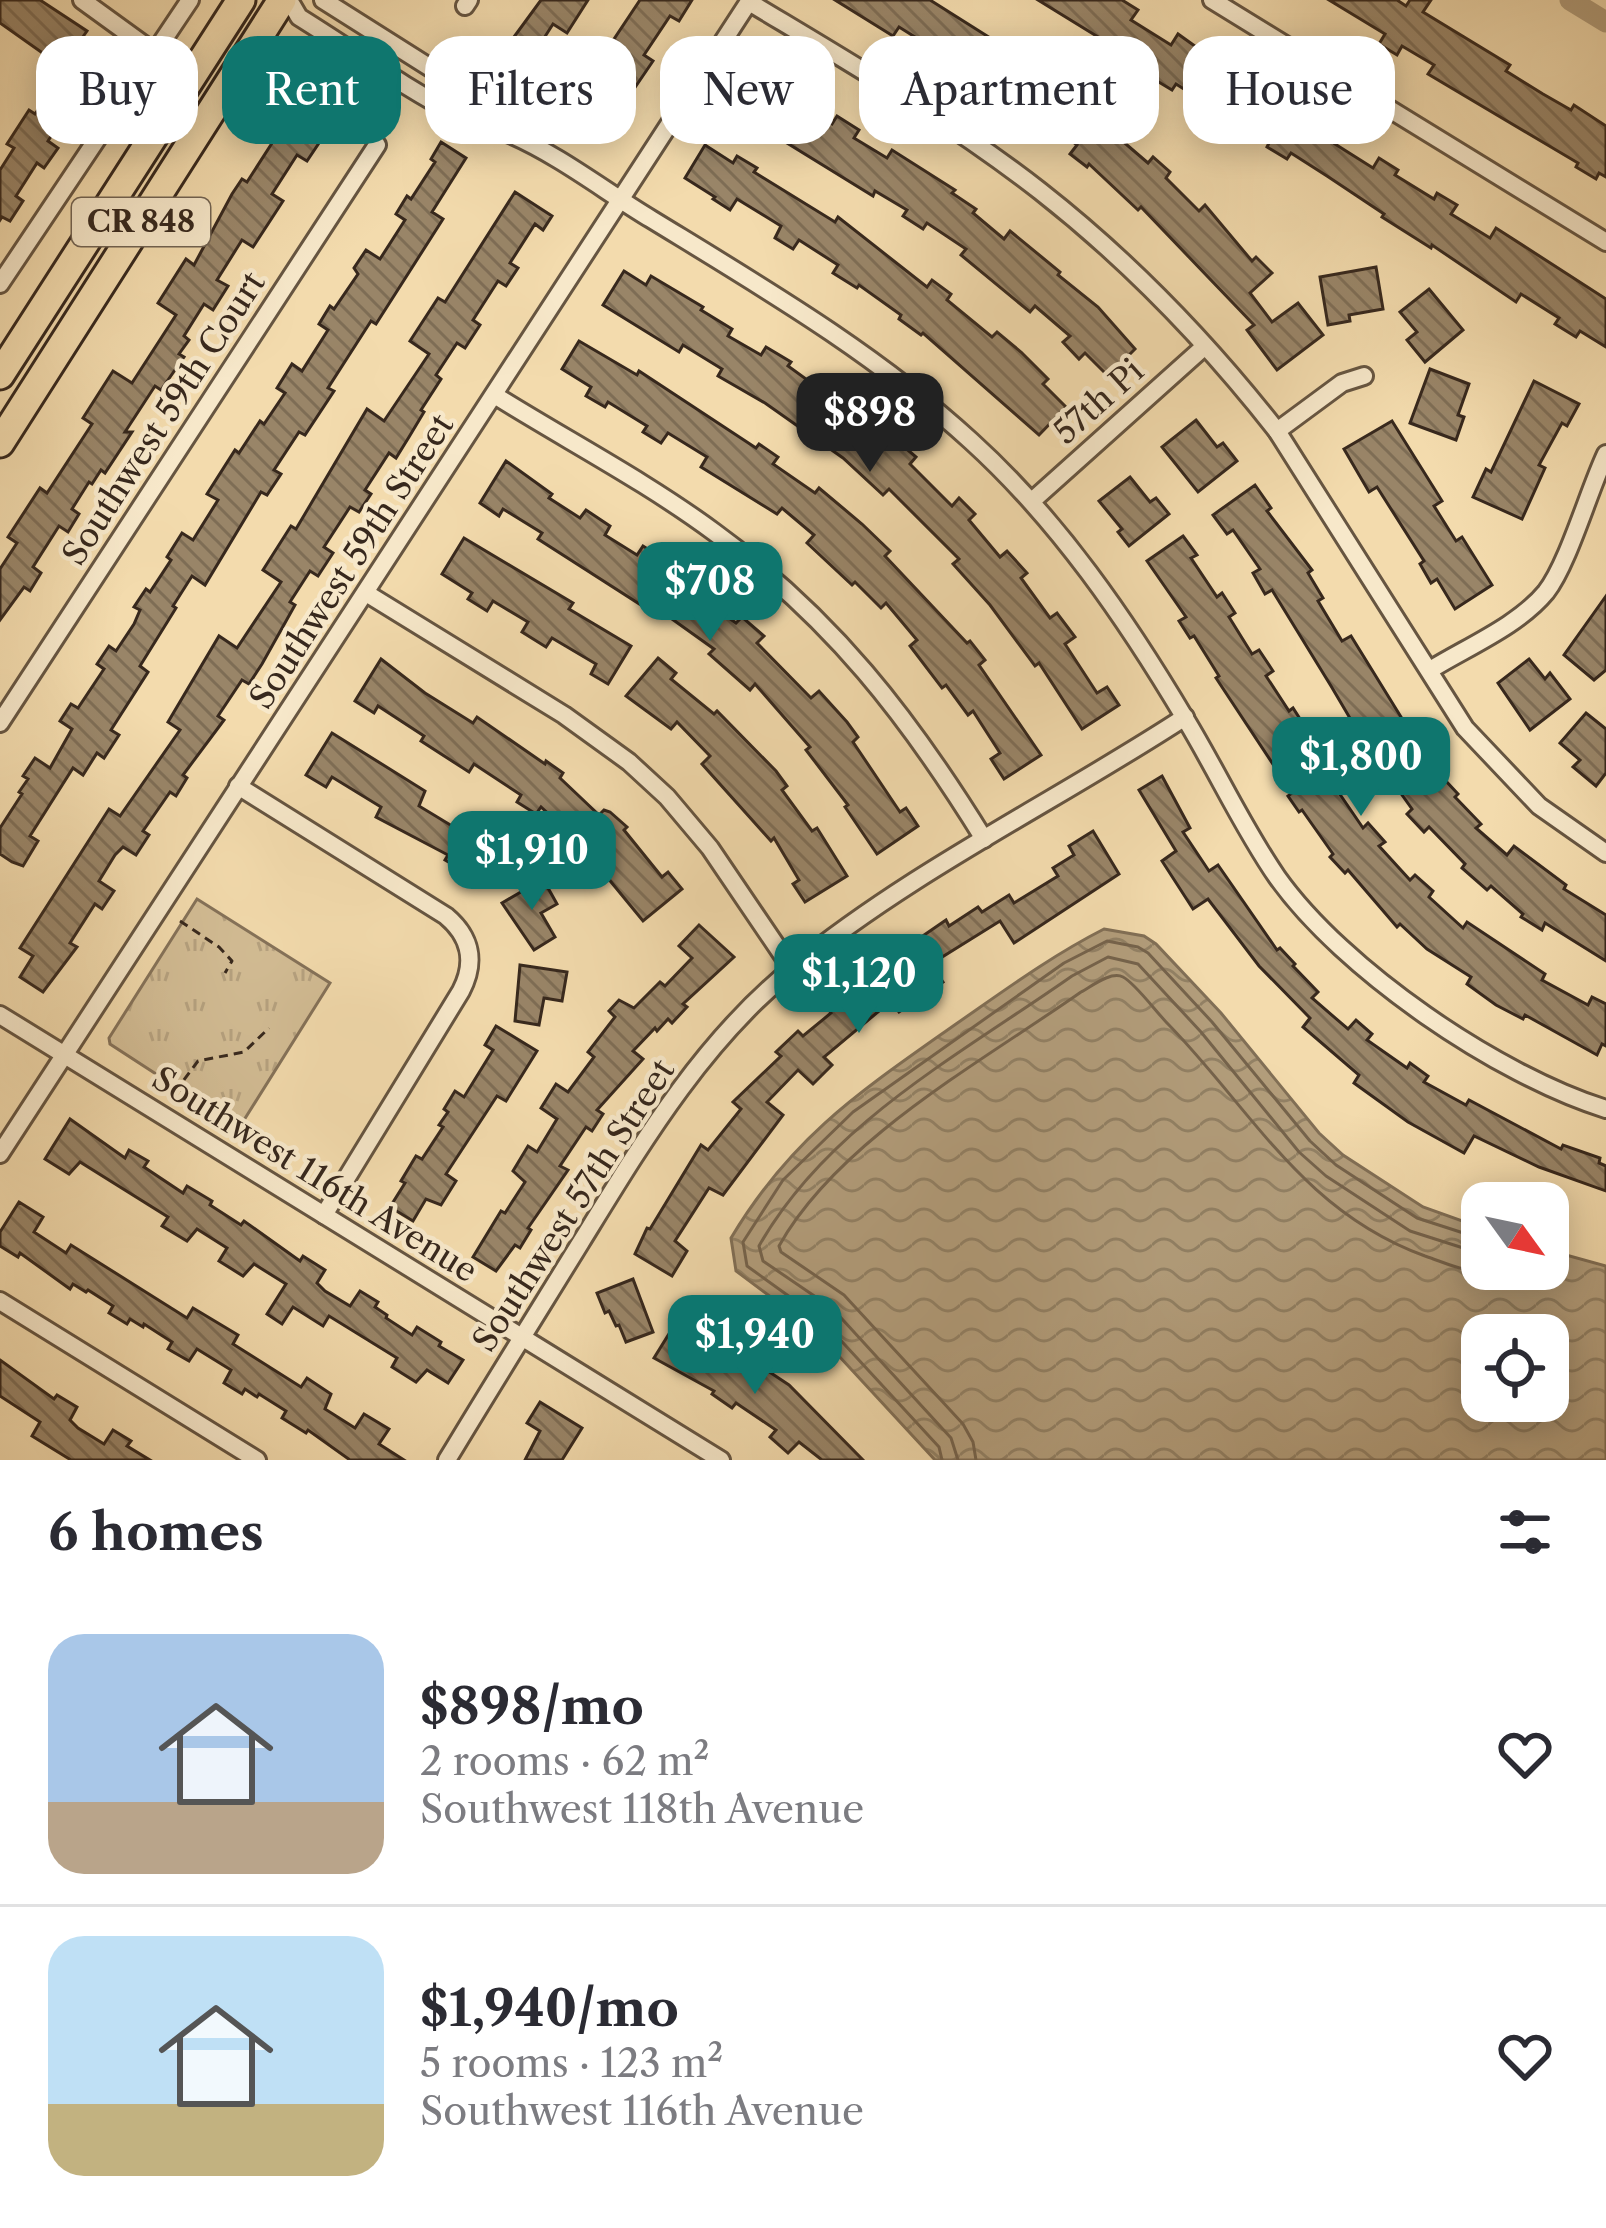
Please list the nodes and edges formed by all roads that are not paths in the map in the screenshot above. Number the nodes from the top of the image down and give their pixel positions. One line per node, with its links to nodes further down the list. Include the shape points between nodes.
1 (82, 0): 8 (street)
2 (190, 0): 9 (street)
3 (242, 0): 19 (main road, CR 848)
4 (286, 0): 11 (street, via 299,17); 23 (main road, CR 848)
5 (323, 0): 10 (street)
6 (1212, 0): 16 (street)
7 (749, 1): 15 (street, Southwest 59th Street); 18 (street, via 1005,165 1093,235)
8 (132, 36)
9 (166, 36)
10 (425, 64)
11 (425, 95)
12 (94, 144): 17 (street)
13 (527, 144): 15 (street)
14 (376, 145): 29 (street, Southwest 59th Court)
15 (620, 200): 21 (street, Southwest 59th Street); 25 (street, via 923,399)
16 (1606, 242)
17 (0, 284)
18 (1205, 346): 22 (street); 25 (street, 57th Pi)
19 (0, 375)
20 (1364, 376): 22 (street)
21 (496, 396): 26 (street, Southwest 59th Street); 31 (street, via 710,529 804,607 892,700)
22 (1277, 431): 27 (street)
23 (0, 443)
24 (1606, 454): 27 (street, via 1544,594)
25 (1032, 501): 28 (street)
26 (366, 593): 30 (street, Southwest 59th Street); 33 (street, via 629,762 710,848)
27 (1430, 670): 32 (street, via 1501,770)
28 (1185, 717): 31 (street, Southwest 57th Street); 36 (street, via 1278,878 1327,933 1486,1055)
29 (0, 723)
30 (238, 786): 35 (street, Southwest 59th Street); 38 (street, via 446,916 470,952 467,979)
31 (985, 839): 33 (street, Southwest 57th Street)
32 (1606, 853)
33 (792, 969): 40 (street, Southwest 57th Street, via 669,1103)
34 (0, 1015): 35 (street, Southwest 116th Avenue)
35 (63, 1055): 37 (street, Southwest 59th Street); 38 (street, Southwest 116th Avenue)
36 (1606, 1108)
37 (0, 1154)
38 (324, 1214): 40 (street, Southwest 116th Avenue)
39 (0, 1301): 41 (street)
40 (523, 1337): 42 (street, Southwest 57th Street); 43 (street, Southwest 116th Avenue)
41 (257, 1460)
42 (447, 1460)
43 (721, 1460)

